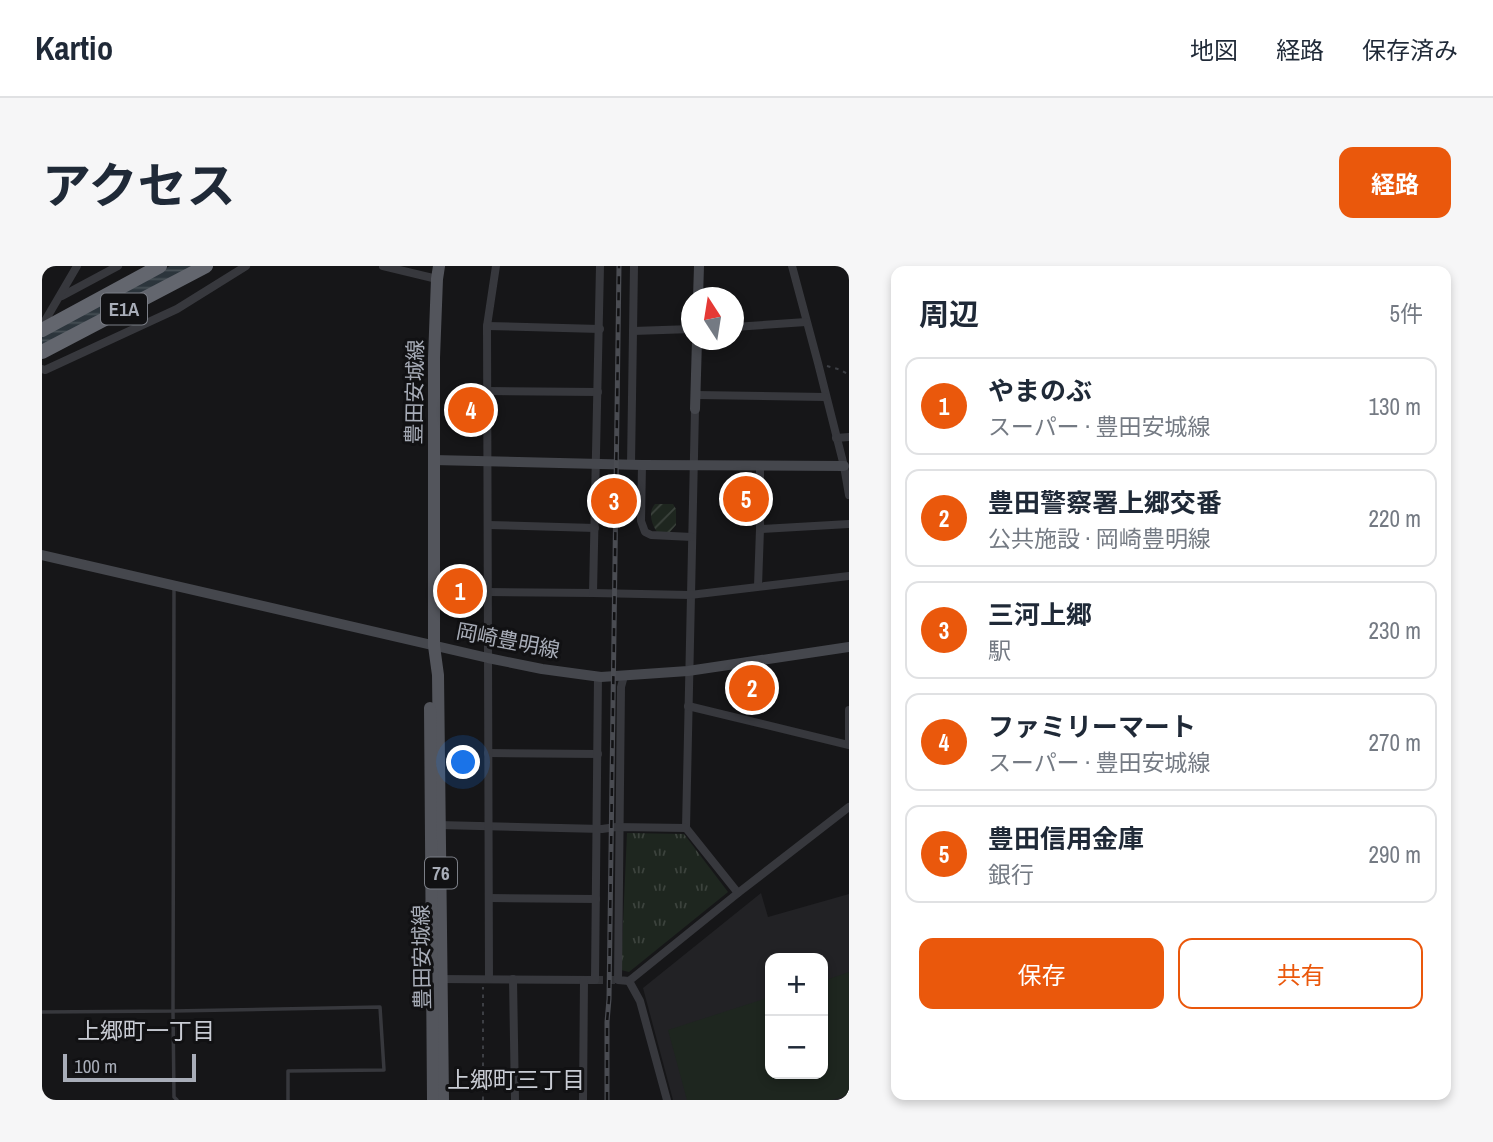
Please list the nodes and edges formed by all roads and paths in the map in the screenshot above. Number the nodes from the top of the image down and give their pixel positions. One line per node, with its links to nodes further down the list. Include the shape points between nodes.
1 (78, 266): 14 (street)
2 (118, 266): 14 (street)
3 (160, 266): 18 (highway, E1A)
4 (206, 266): 23 (highway, E1A)
5 (246, 266): 25 (street, via 177,309)
6 (383, 266): 12 (street)
7 (496, 266): 16 (street)
8 (600, 266): 19 (street)
9 (634, 266): 21 (street)
10 (699, 266): 13 (main road)
11 (792, 266): 15 (street)
12 (438, 272): 34 (main road, 豊田安城線 / 76)
13 (698, 287)
14 (59, 297): 18 (street)
15 (806, 322): 17 (street); 24 (street)
16 (487, 326): 19 (street); 27 (street)
17 (744, 326)
18 (42, 328)
19 (600, 329): 28 (street)
20 (681, 329): 21 (street)
21 (632, 331): 37 (street)
22 (697, 350): 29 (main road)
23 (42, 352)
24 (818, 363): 26 (path); 30 (street)
25 (42, 369)
26 (849, 374)
27 (488, 391): 28 (street); 35 (street)
28 (598, 392): 36 (street)
29 (696, 395): 30 (street); 31 (main road)
30 (825, 397): 33 (street)
31 (695, 409): 38 (street)
32 (849, 437): 33 (street)
33 (836, 438): 40 (street)
34 (433, 460): 35 (main road); 54 (main road, 豊田安城線 / 76)
35 (488, 461): 36 (main road); 43 (street)
36 (597, 463): 37 (main road); 44 (street)
37 (637, 465): 38 (main road); 46 (street, via 645,532)
38 (694, 465): 39 (main road); 46 (street)
39 (760, 466): 40 (main road); 45 (street)
40 (844, 466): 41 (street)
41 (849, 495)
42 (849, 524): 45 (street)
43 (488, 525): 44 (street); 51 (street)
44 (594, 528): 52 (street)
45 (760, 529): 50 (street)
46 (692, 537): 53 (street)
47 (42, 555): 49 (main road, 岡崎豊明線)
48 (849, 576): 50 (street)
49 (174, 585): 54 (main road, 岡崎豊明線); 79 (lane)
50 (758, 586): 53 (street)
51 (488, 592): 52 (street); 56 (street)
52 (593, 593): 53 (street)
53 (690, 595): 57 (street)
54 (433, 646): 56 (main road, 岡崎豊明線); 66 (main road, 豊田安城線 / 76)
55 (849, 646): 57 (main road, 岡崎豊明線)
56 (488, 658): 58 (main road, 岡崎豊明線); 63 (street)
57 (688, 671): 59 (main road, 岡崎豊明線); 60 (street)
58 (598, 676): 59 (main road, 岡崎豊明線); 64 (street)
59 (624, 676): 69 (street)
60 (688, 706): 62 (street); 70 (street)
61 (849, 710): 62 (street)
62 (849, 743)
63 (488, 753): 64 (street); 67 (street)
64 (598, 754): 68 (street)
65 (849, 807): 71 (street)
66 (435, 825): 67 (street); 74 (main road, 豊田安城線 / 76)
67 (487, 827): 68 (street); 72 (street)
68 (597, 827): 69 (street); 73 (street)
69 (621, 827): 70 (street); 78 (street, via 618,981)
70 (686, 828): 71 (street)
71 (738, 893): 78 (street)
72 (489, 898): 73 (street); 75 (street)
73 (596, 899): 77 (street, via 596,980)
74 (437, 979): 75 (street); 83 (main road, 豊田安城線 / 76); 84 (main road, 豊田安城線 / 76)
75 (486, 979): 76 (street); 85 (path)
76 (513, 979): 77 (street); 86 (street)
77 (584, 980): 87 (street)
78 (629, 981): 88 (street, via 640,1000)
79 (173, 1011): 80 (lane); 81 (lane); 82 (lane, via 380,1007 384,1070 288,1071)
80 (42, 1012)
81 (177, 1100)
82 (288, 1100)
83 (433, 1100)
84 (443, 1100)
85 (483, 1100)
86 (515, 1100)
87 (583, 1100)
88 (667, 1100)

